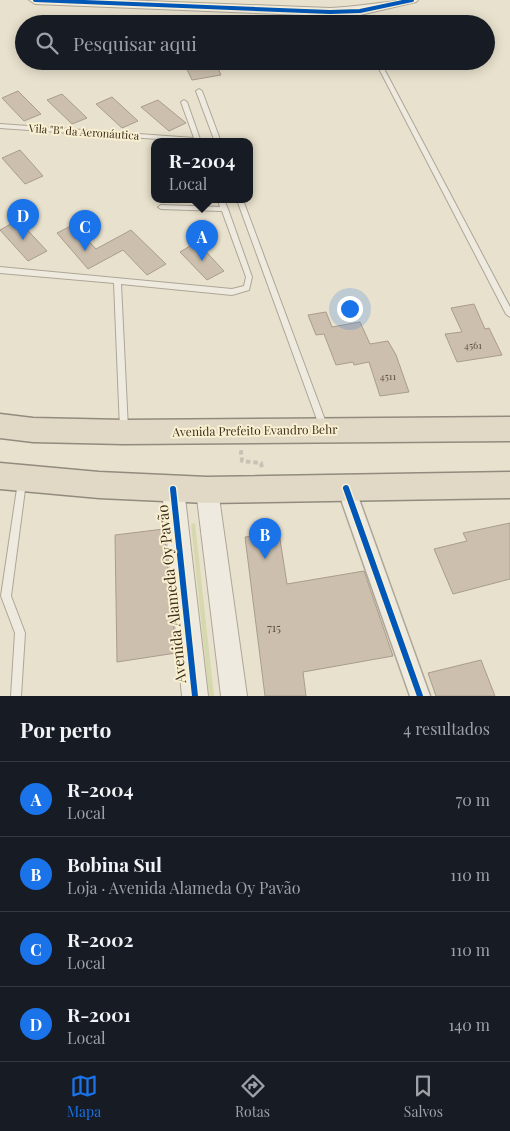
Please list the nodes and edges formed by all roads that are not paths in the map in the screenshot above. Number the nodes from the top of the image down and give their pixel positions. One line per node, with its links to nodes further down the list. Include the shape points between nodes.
1 (35, 0): 2 (street, via 330,12 360,11)
2 (412, 0)
3 (382, 70): 16 (lane)
4 (199, 91): 9 (lane)
5 (184, 102): 8 (lane, Vila "B" da Aeronáutica)
6 (0, 126): 7 (lane, Vila "B" da Aeronáutica)
7 (158, 138)
8 (197, 138)
9 (217, 138)
10 (222, 203): 13 (lane)
11 (241, 203): 19 (lane)
12 (161, 207): 13 (lane)
13 (225, 209): 15 (lane, via 249,277 247,288 232,292)
14 (0, 270): 15 (lane)
15 (117, 281): 20 (lane)
16 (510, 314)
17 (0, 426): 20 (highway, Avenida Prefeito Evandro Behr)
18 (510, 428): 19 (highway, Avenida Prefeito Evandro Behr)
19 (326, 430): 20 (highway, Avenida Prefeito Evandro Behr)
20 (124, 432)
21 (12, 477): 24 (highway); 26 (lane, via 6,596 20,633)
22 (510, 485): 23 (highway)
23 (346, 488): 25 (highway); 29 (street)
24 (173, 489): 25 (highway); 27 (street, Avenida Alameda Oy Pavão)
25 (207, 490): 28 (street)
26 (16, 696)
27 (195, 696)
28 (234, 696)
29 (420, 696)

